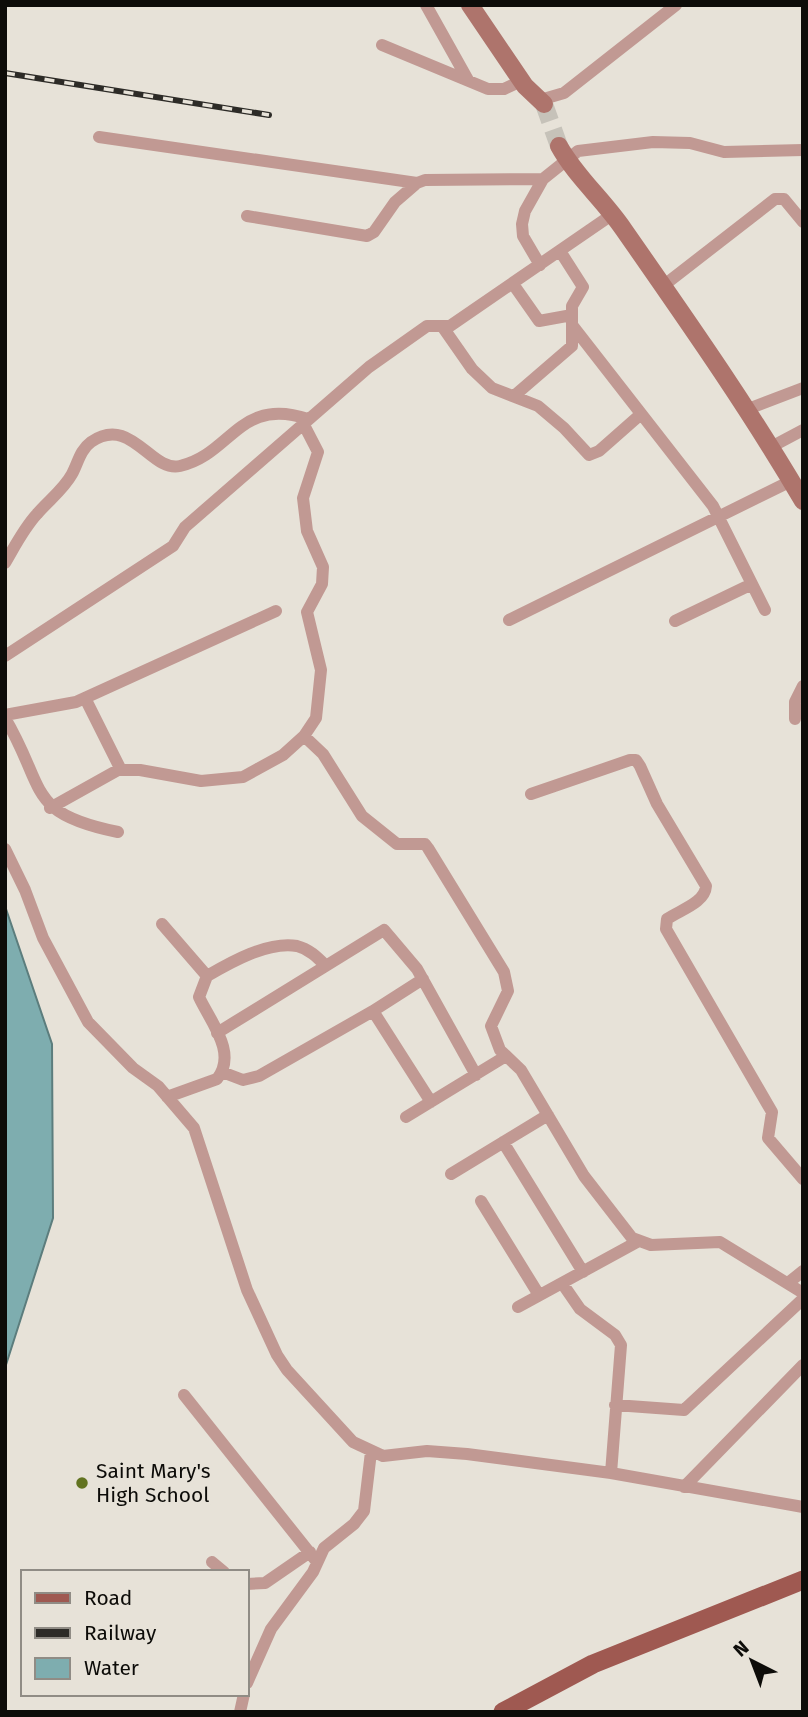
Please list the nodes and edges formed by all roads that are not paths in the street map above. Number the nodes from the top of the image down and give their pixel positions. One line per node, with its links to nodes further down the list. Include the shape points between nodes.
1 (426, 5): 5 (street)
2 (470, 5): 6 (street)
3 (676, 5): 7 (street, via 567,91)
4 (382, 45): 5 (street)
5 (468, 80): 6 (street, via 498,90)
6 (521, 81): 7 (street)
7 (542, 102)
8 (99, 137): 12 (street)
9 (803, 150): 10 (street, via 724,152 683,142 645,142)
10 (562, 152): 11 (street); 13 (street)
11 (543, 179): 12 (street); 17 (street, via 522,224 523,236)
12 (417, 183): 14 (street, via 367,236)
13 (613, 214): 16 (street); 19 (street)
14 (247, 216)
15 (802, 219): 19 (street, via 784,199 775,199)
16 (560, 251): 17 (street); 20 (street, via 583,287 572,303)
17 (540, 265): 18 (street)
18 (513, 284): 20 (street, via 539,321); 21 (street, via 450,326)
19 (663, 286): 24 (street)
20 (572, 320): 23 (street, via 571,350); 25 (street)
21 (442, 326): 23 (street, via 482,379 500,393); 26 (street, via 427,326 409,338)
22 (803, 388): 24 (street)
23 (514, 396): 25 (street, via 555,419 589,455 599,452)
24 (748, 409): 28 (street)
25 (642, 414): 31 (street)
26 (306, 421): 32 (street, via 277,413 263,415 229,433 195,461 177,467 163,465 130,439 94,440 82,452 72,475 26,527); 38 (street, via 185,527 173,546); 43 (street, via 318,452 303,498 307,531 321,558 324,576 307,612 321,670 316,718)
27 (803, 430): 28 (street)
28 (771, 447): 29 (street)
29 (791, 481): 30 (street); 31 (street)
30 (803, 501)
31 (718, 515): 33 (street); 36 (street)
32 (5, 563)
33 (752, 584): 34 (street); 37 (street)
34 (765, 610)
35 (276, 611): 40 (street)
36 (509, 620)
37 (675, 621)
38 (5, 656)
39 (803, 686): 42 (street, via 795,702)
40 (85, 698): 41 (street); 44 (street)
41 (5, 717): 46 (street)
42 (795, 719)
43 (304, 736): 44 (street, via 265,767 243,777 201,781); 55 (street, via 323,754 362,816 397,844 425,844 428,848 504,972 508,992 491,1027)
44 (121, 770): 46 (street)
45 (531, 794): 64 (street, via 636,760 706,886 698,901 667,919 666,929 772,1112 768,1138)
46 (50, 807): 47 (street, via 81,824)
47 (118, 832)
48 (5, 849): 58 (street, via 43,938 88,1022)
49 (162, 924): 51 (street)
50 (325, 965): 51 (street, via 305,949 285,946 246,957); 52 (street, via 384,930); 54 (street)
51 (207, 976): 54 (street, via 199,997)
52 (423, 979): 53 (street); 57 (street)
53 (373, 1011): 56 (street, via 259,1076 243,1080); 59 (street)
54 (217, 1033): 56 (street, via 225,1052)
55 (506, 1056): 57 (street); 60 (street, via 521,1070)
56 (222, 1072): 58 (street, via 211,1083)
57 (475, 1075): 59 (street)
58 (167, 1097): 77 (street, via 198,1135 247,1290 282,1362 342,1433)
59 (431, 1102): 61 (street)
60 (548, 1115): 62 (street); 66 (street, via 605,1206)
61 (406, 1116)
62 (503, 1142): 63 (street); 68 (street)
63 (451, 1174)
64 (803, 1179)
65 (481, 1201): 71 (street)
66 (637, 1242): 68 (street); 70 (street, via 720,1242)
67 (803, 1271): 70 (street)
68 (583, 1272): 69 (street)
69 (562, 1283): 71 (street); 76 (street, via 580,1309 615,1335 621,1345)
70 (788, 1283): 72 (street)
71 (539, 1296): 73 (street)
72 (803, 1296): 76 (street, via 684,1410)
73 (518, 1307)
74 (803, 1365): 79 (street)
75 (184, 1395): 81 (street)
76 (615, 1405): 78 (street)
77 (371, 1452): 78 (street, via 393,1457 419,1452 467,1454); 81 (street, via 364,1511)
78 (611, 1473): 79 (street)
79 (684, 1487): 80 (street)
80 (803, 1507)
81 (314, 1557): 85 (street, via 265,1583); 86 (street, via 313,1573 271,1629)
82 (212, 1562): 83 (street)
83 (222, 1570)
84 (803, 1580): 87 (main road, via 593,1664)
85 (248, 1584)
86 (248, 1681)
87 (503, 1712)

